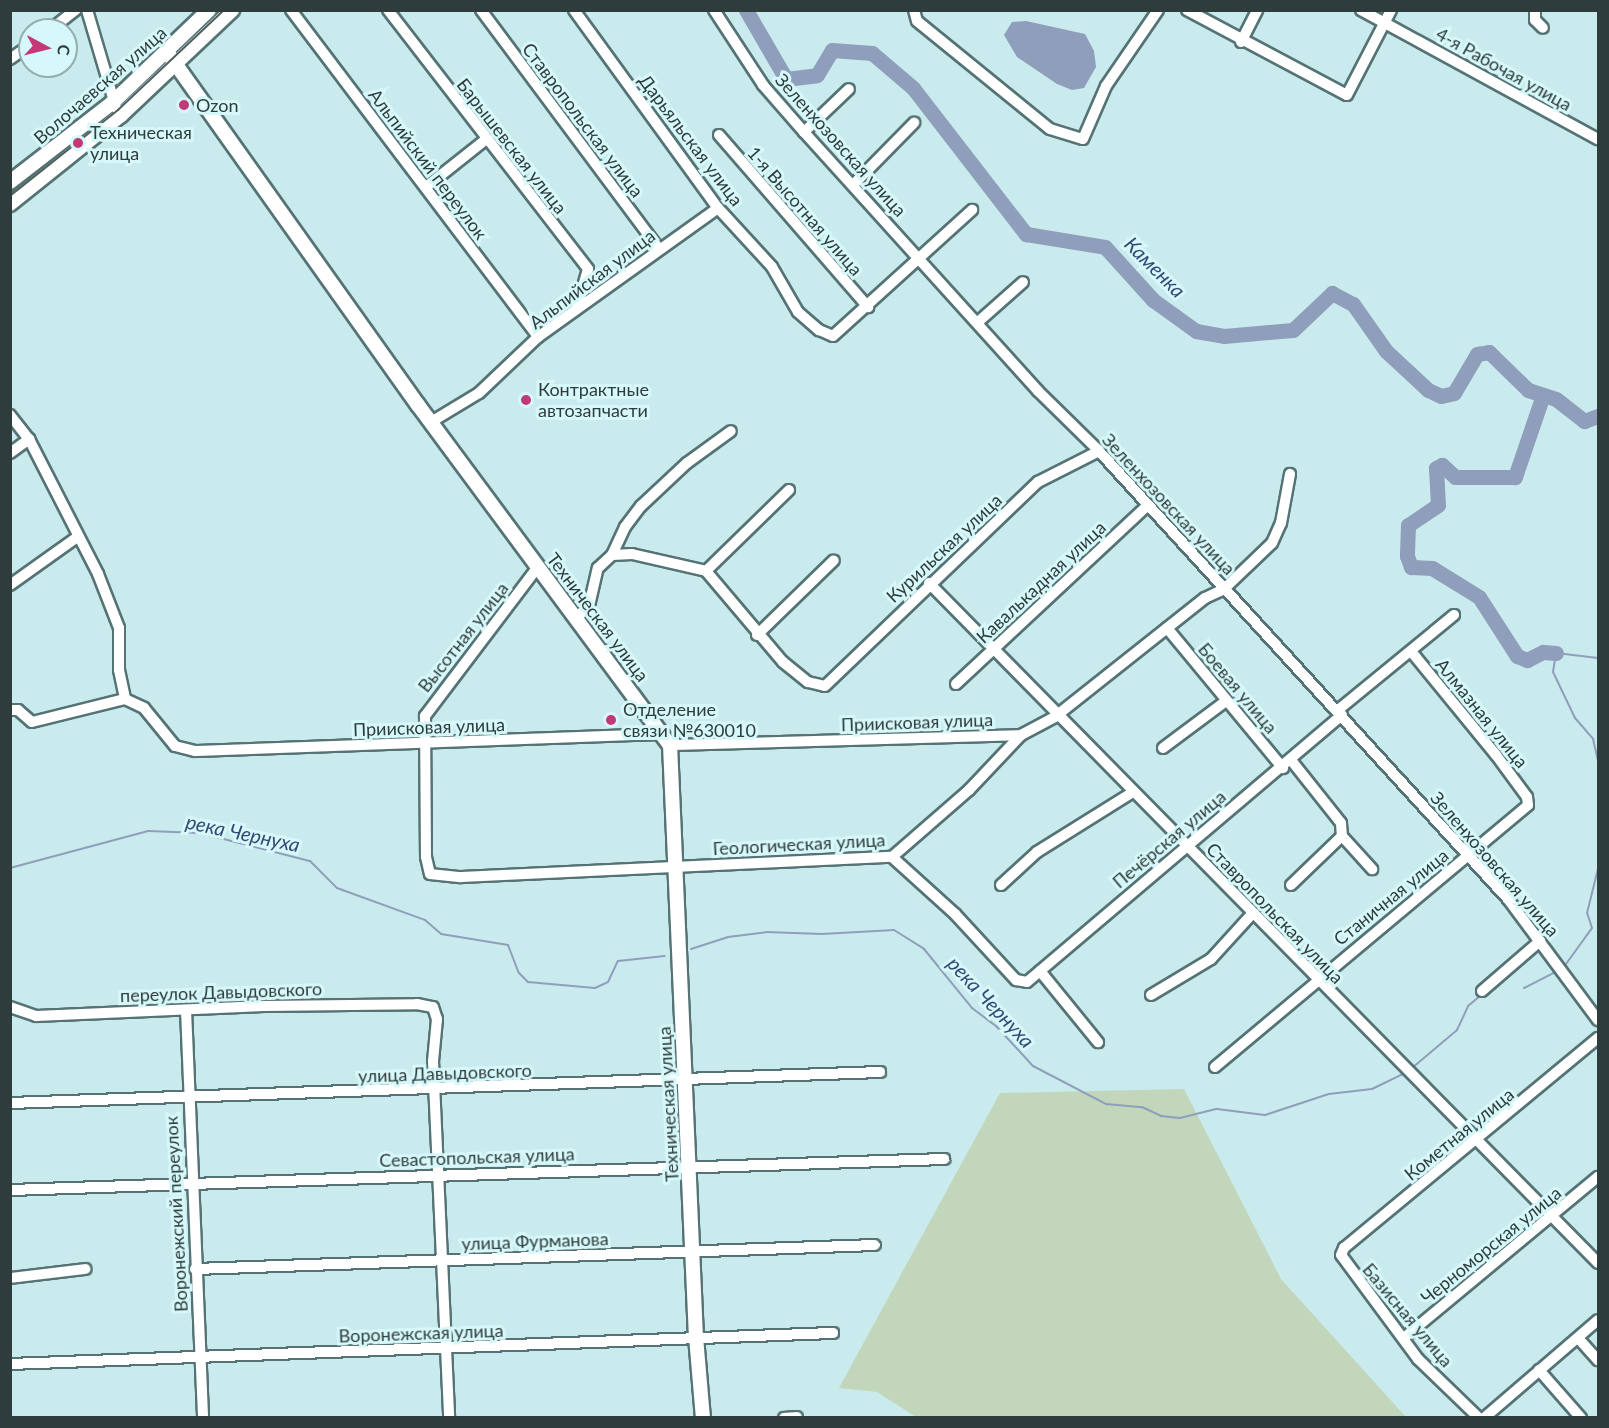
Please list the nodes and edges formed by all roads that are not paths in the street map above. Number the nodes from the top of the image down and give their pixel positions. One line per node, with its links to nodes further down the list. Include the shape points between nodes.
1 (87, 10): 22 (street)
2 (209, 10): 19 (street, Волочаевская улица)
3 (232, 10): 20 (street, Волочаевская улица)
4 (291, 10): 31 (street, Альпийский переулок)
5 (388, 10): 27 (street, Барышевская улица)
6 (481, 10): 35 (street, Ставропольская улица)
7 (574, 10): 33 (street, Дарьяльская улица)
8 (714, 10): 25 (street, Зеленхозовская улица, via 763,85)
9 (914, 10): 10 (street, via 917,21 1041,123 1083,139 1106,86)
10 (1158, 10)
11 (1187, 10): 18 (street)
12 (1257, 10): 18 (street)
13 (1361, 10): 16 (street, 4-я Рабочая улица)
14 (1391, 10): 16 (street)
15 (1535, 10): 17 (street, via 1535,20)
16 (1385, 22): 18 (street, via 1347,95); 28 (street, 4-я Рабочая улица)
17 (1543, 28)
18 (1241, 42)
19 (167, 52): 20 (street, Техническая улица); 22 (street, Волочаевская улица)
20 (179, 64): 23 (street, Волочаевская улица); 43 (street, Техническая улица)
21 (849, 89): 25 (street)
22 (112, 103): 23 (street); 29 (street, Волочаевская улица)
23 (121, 115): 32 (street, Волочаевская улица)
24 (914, 123): 30 (street)
25 (804, 132): 30 (street, Зеленхозовская улица)
26 (719, 135): 39 (street, 1-я Высотная улица)
27 (485, 140): 31 (street); 38 (street, Барышевская улица, via 588,269)
28 (1599, 140)
29 (10, 182)
30 (854, 184): 36 (street, Зеленхозовская улица)
31 (426, 188): 41 (street, Альпийский переулок)
32 (10, 204)
33 (718, 208): 35 (street, Альпийская улица); 39 (street, Дарьяльская улица, via 772,267 798,312 819,330 833,336)
34 (972, 210): 36 (street)
35 (659, 249): 38 (street, Альпийская улица)
36 (920, 258): 39 (street); 40 (street, Зеленхозовская улица)
37 (1023, 282): 40 (street)
38 (577, 307): 41 (street, Альпийская улица)
39 (868, 307)
40 (978, 322): 46 (street, Зеленхозовская улица, via 1038,391)
41 (538, 337): 43 (street, Альпийская улица, via 479,393)
42 (10, 415): 45 (street)
43 (431, 422): 54 (street, Техническая улица)
44 (731, 431): 52 (street, via 687,463 641,506 625,527)
45 (29, 439): 47 (street); 51 (street)
46 (1099, 451): 50 (street, Зеленхозовская улица); 56 (street, Курильская улица, via 1038,482)
47 (10, 453)
48 (1290, 474): 58 (street, Геологическая улица, via 1278,533)
49 (789, 490): 55 (street)
50 (1148, 506): 58 (street, Зеленхозовская улица); 63 (street, Кавалькадная улица)
51 (76, 538): 57 (street); 66 (street, via 98,574 119,628 119,670)
52 (612, 555): 55 (street, via 632,554); 60 (street, via 598,568 589,606)
53 (834, 560): 62 (street)
54 (537, 568): 60 (street, Техническая улица); 73 (street, Высотная улица, via 430,706)
55 (706, 571): 62 (street)
56 (929, 583): 62 (street, Курильская улица, via 825,686 808,682); 63 (street, Ставропольская улица)
57 (10, 585)
58 (1224, 589): 61 (street, Геологическая улица); 69 (street, Зеленхозовская улица)
59 (1454, 615): 64 (street, Печёрская улица)
60 (576, 618): 72 (street, Техническая улица)
61 (1167, 628): 67 (street, Боевая улица); 70 (street, Геологическая улица)
62 (758, 635)
63 (992, 650): 65 (street, Кавалькадная улица); 70 (street, Ставропольская улица)
64 (1411, 651): 69 (street, Печёрская улица); 77 (street, Алмазная улица)
65 (956, 684)
66 (125, 699): 68 (street, via 32,722 18,710); 73 (street, Приисковая улица, via 144,708 175,746 195,751)
67 (1226, 701): 74 (street); 75 (street, Боевая улица)
68 (10, 710)
69 (1340, 712): 75 (street, Печёрская улица); 80 (street, Зеленхозовская улица)
70 (1056, 716): 71 (street, Геологическая улица); 76 (street, Ставропольская улица)
71 (1021, 735): 72 (street, Приисковая улица); 81 (street, Геологическая улица, via 969,789)
72 (666, 740): 73 (street, Приисковая улица); 82 (street, Техническая улица)
73 (423, 744): 84 (street, Высотная улица)
74 (1163, 748)
75 (1287, 764): 78 (street, Боевая улица, via 1341,824); 79 (street, Печёрская улица)
76 (1133, 792): 79 (street, Ставропольская улица); 85 (street, via 1038,852)
77 (1527, 797): 80 (street, Станичная улица, via 1524,811)
78 (1342, 836): 83 (street, Боевая улица); 86 (street)
79 (1186, 845): 87 (street, Ставропольская улица); 89 (street, Печёрская улица)
80 (1468, 855): 88 (street, Зеленхозовская улица); 90 (street, Станичная улица)
81 (892, 857): 82 (street, Геологическая улица); 89 (street, Печёрская улица, via 955,914 1016,980 1027,982)
82 (674, 867): 84 (street, Геологическая улица, via 461,877); 100 (street, Техническая улица)
83 (1372, 869)
84 (430, 874)
85 (1001, 885)
86 (1291, 885)
87 (1251, 915): 90 (street, Ставропольская улица); 92 (street, via 1211,959)
88 (1540, 941): 91 (street); 95 (street, Зеленхозовская улица)
89 (1040, 971): 97 (street)
90 (1316, 980): 98 (street, Станичная улица); 104 (street, Ставропольская улица)
91 (1482, 991)
92 (1151, 995)
93 (10, 1007): 94 (street, переулок Давыдовского, via 36,1016)
94 (186, 1010): 101 (street, переулок Давыдовского, via 417,1004 433,1007 437,1019 433,1060); 102 (street, Воронежский переулок)
95 (1599, 1020)
96 (1599, 1038): 104 (street, Кометная улица)
97 (1098, 1042)
98 (1215, 1067)
99 (880, 1072): 100 (street, улица Давыдовского)
100 (685, 1080): 101 (street, улица Давыдовского); 106 (street, Техническая улица)
101 (436, 1091): 102 (street, улица Давыдовского); 107 (street)
102 (187, 1098): 103 (street, улица Давыдовского); 109 (street, Воронежский переулок)
103 (10, 1103)
104 (1475, 1141): 111 (street, Ставропольская улица); 114 (street, Кометная улица, via 1344,1248)
105 (944, 1159): 106 (street, Севастопольская улица)
106 (690, 1166): 107 (street, Севастопольская улица); 113 (street, Техническая улица)
107 (439, 1175): 109 (street, Севастопольская улица); 115 (street)
108 (1599, 1177): 111 (street, Черноморская улица)
109 (191, 1185): 110 (street, Севастопольская улица); 118 (street, Воронежский переулок)
110 (10, 1190)
111 (1552, 1217): 116 (street, Ставропольская улица); 123 (street, Черноморская улица)
112 (875, 1245): 113 (street, улица Фурманова)
113 (692, 1252): 115 (street, улица Фурманова); 122 (street, Техническая улица)
114 (1341, 1255): 123 (street, Базисная улица)
115 (443, 1261): 118 (street, улица Фурманова); 125 (street)
116 (1599, 1263)
117 (85, 1269): 119 (street)
118 (195, 1269): 126 (street, Воронежский переулок)
119 (10, 1278)
120 (1599, 1320): 124 (street)
121 (833, 1333): 122 (street, Воронежская улица)
122 (696, 1337): 125 (street, Воронежская улица); 133 (street, Техническая улица)
123 (1404, 1337): 135 (street, Базисная улица, via 1418,1359)
124 (1578, 1338): 127 (street); 129 (street)
125 (446, 1348): 126 (street, Воронежская улица); 132 (street)
126 (199, 1357): 128 (street, Воронежская улица); 131 (street, Воронежский переулок)
127 (1599, 1360)
128 (10, 1364)
129 (1539, 1370): 136 (street); 137 (street)
130 (796, 1417): 134 (street)
131 (202, 1418)
132 (449, 1418)
133 (703, 1418)
134 (784, 1418)
135 (1479, 1418)
136 (1485, 1418)
137 (1581, 1418)

